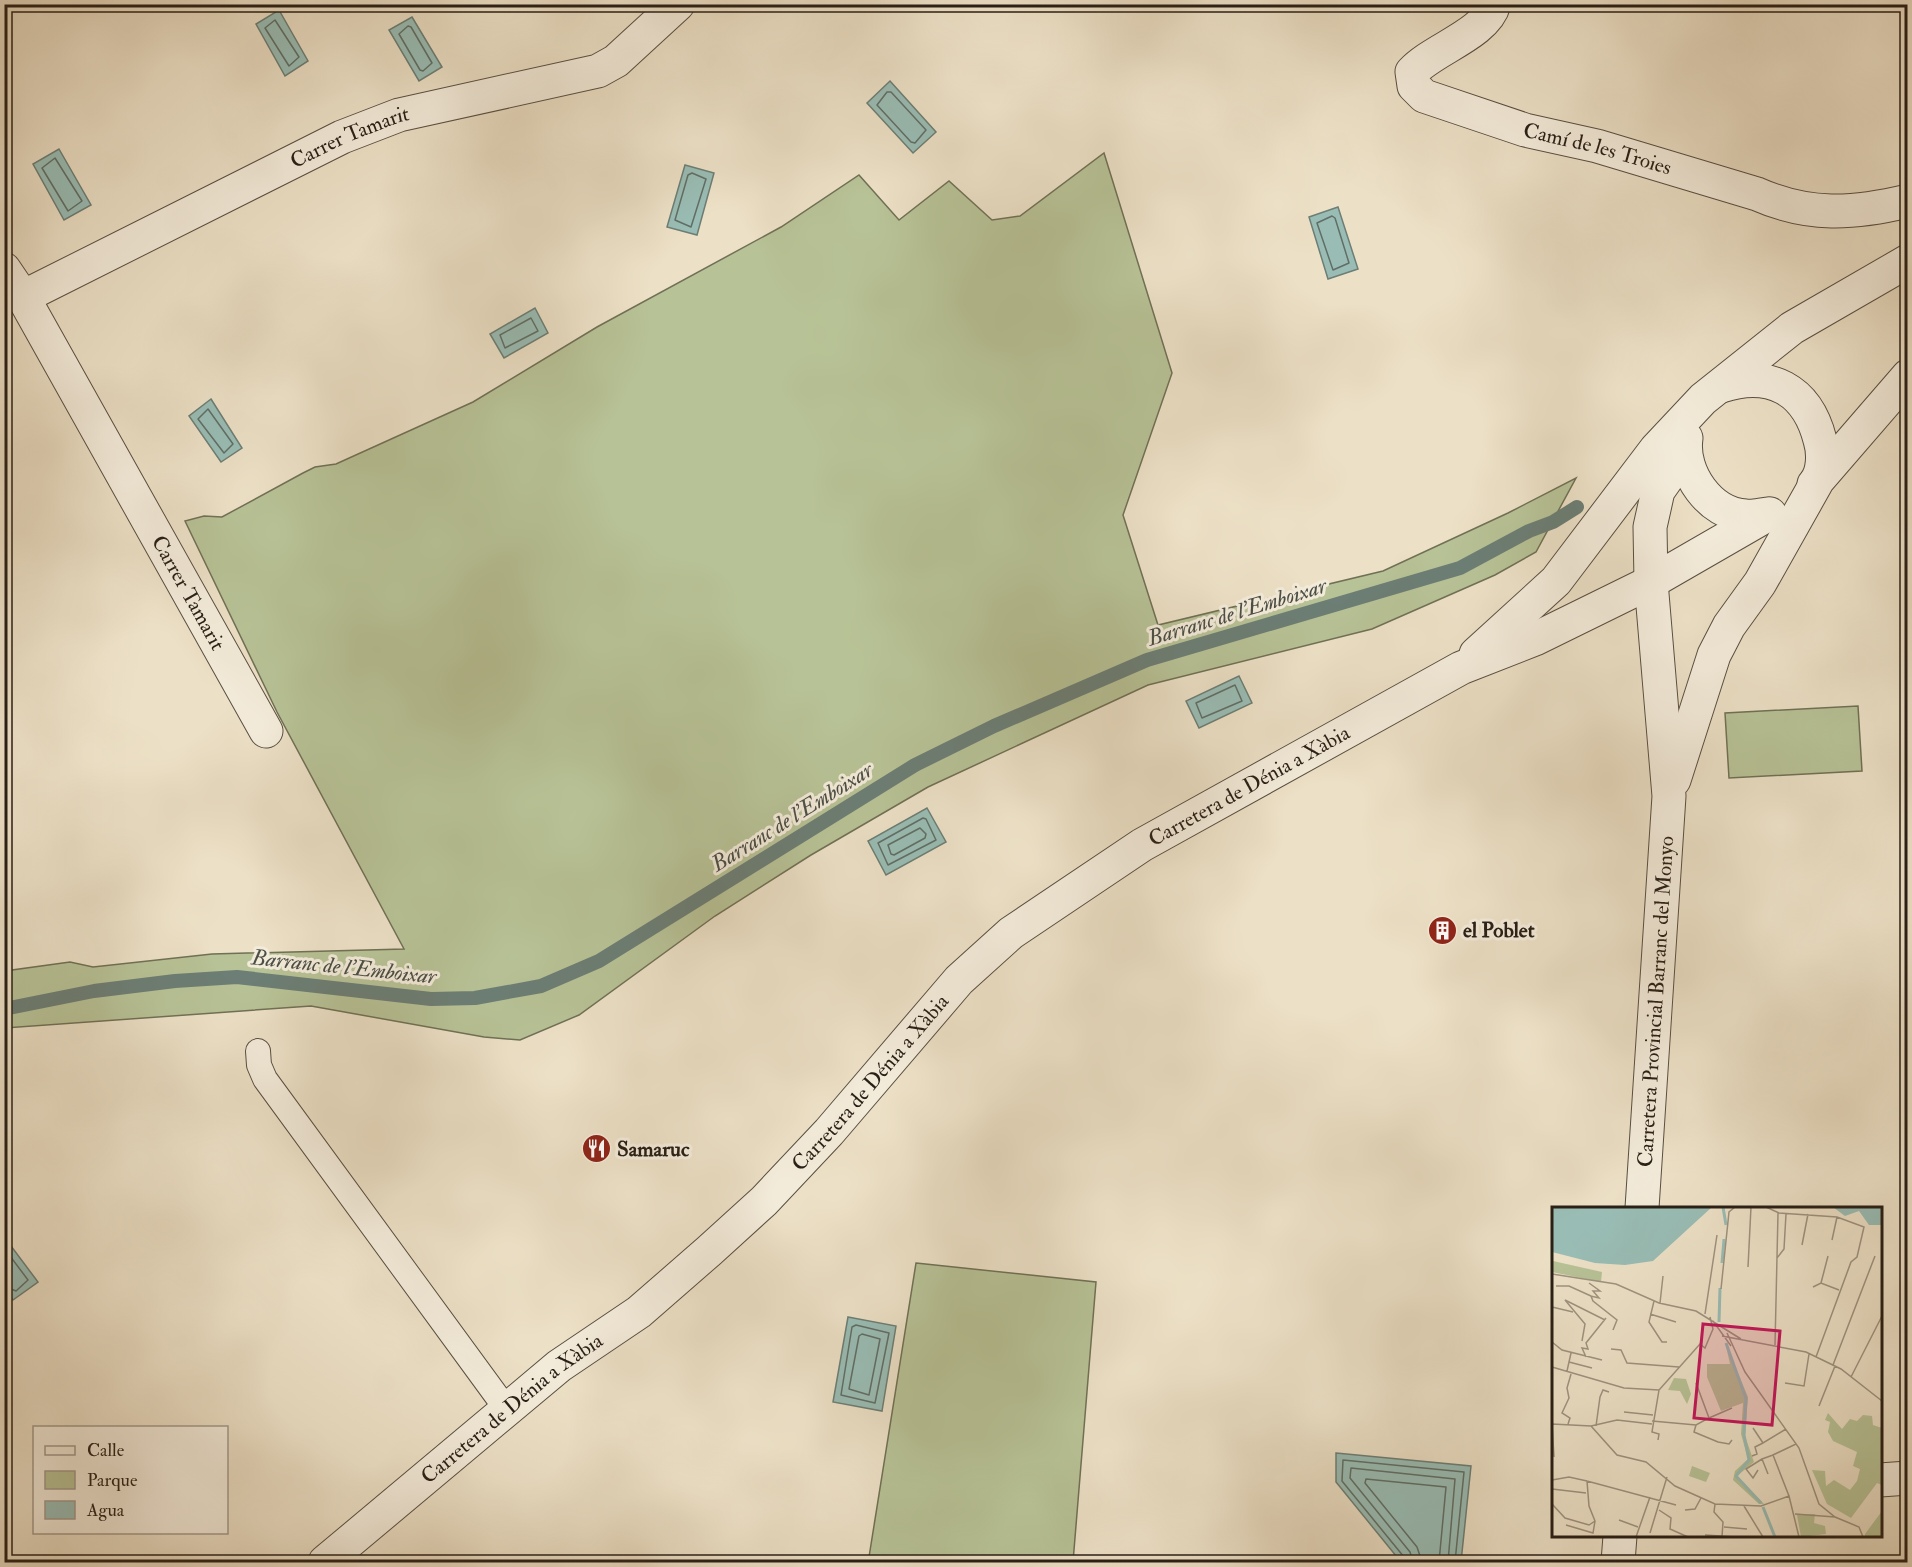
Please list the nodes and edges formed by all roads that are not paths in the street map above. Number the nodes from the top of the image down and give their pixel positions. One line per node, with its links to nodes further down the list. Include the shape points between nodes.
1 (678, 4): 6 (street, Carrer Tamarit, via 616,61 598,71 399,115 342,137)
2 (1494, 4): 3 (street, Camí de les Troies, via 1488,19 1423,60 1412,72 1414,86 1424,96 1525,130 1597,146 1757,194 1782,205 1821,212)
3 (1908, 201)
4 (1908, 261): 8 (street, via 1792,328)
5 (4, 269): 6 (street, Carrer Tamarit)
6 (23, 297): 14 (street, Carrer Tamarit)
7 (1908, 376): 10 (street)
8 (1721, 386): 9 (street, via 1695,406 1688,427); 10 (street, via 1742,379 1764,380 1785,388 1803,402 1816,422 1821,444)
9 (1670, 452): 11 (street, via 1715,505 1746,516); 12 (street, Carretera Provincial Barranc del Monyo, via 1653,510); 13 (street, Carretera de Dénia a Xàbia, via 1556,581)
10 (1818, 480): 11 (street, via 1806,495); 15 (street, Carretera Provincial Barranc del Monyo, via 1718,648)
11 (1769, 514): 12 (street, Carretera de Dénia a Xàbia)
12 (1651, 582): 13 (street, Carretera de Dénia a Xàbia, via 1535,639); 15 (street, Carretera Provincial Barranc del Monyo)
13 (1461, 668): 18 (street, Carretera de Dénia a Xàbia, via 1142,845 1011,933 959,980 830,1131 764,1201 639,1312 558,1366)
14 (266, 731)
15 (1670, 796): 17 (street, Carretera Provincial Barranc del Monyo)
16 (258, 1051): 18 (lane, via 265,1079)
17 (1642, 1207)
18 (507, 1410): 22 (street, Carretera de Dénia a Xàbia)
19 (1908, 1478): 20 (street)
20 (1882, 1480)
21 (1620, 1537): 23 (street)
22 (325, 1563)
23 (1618, 1563)

